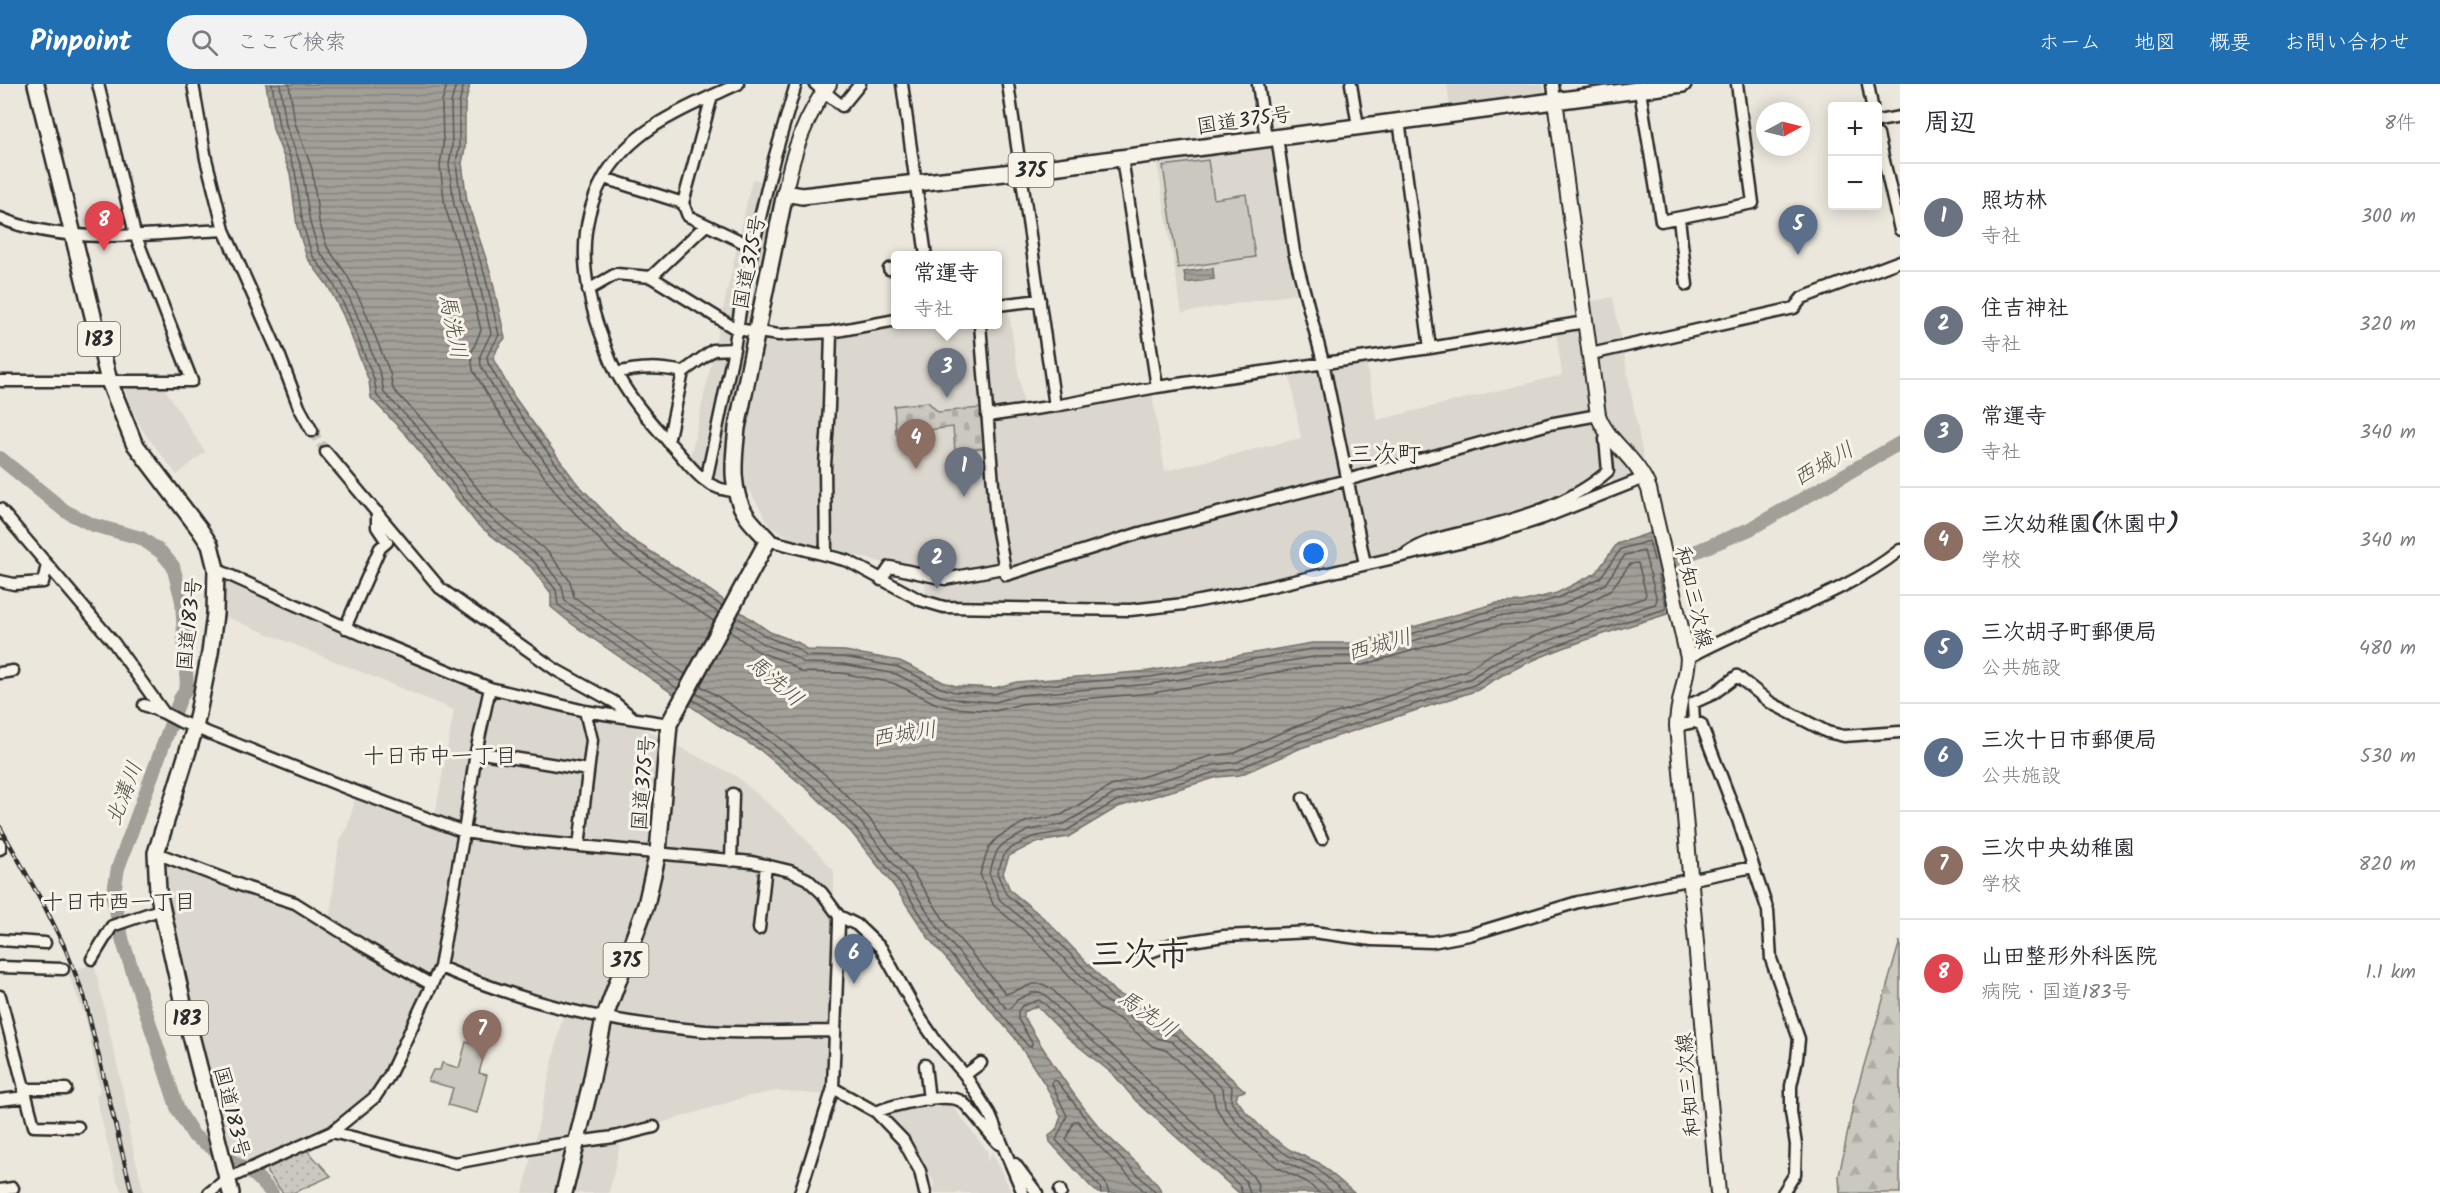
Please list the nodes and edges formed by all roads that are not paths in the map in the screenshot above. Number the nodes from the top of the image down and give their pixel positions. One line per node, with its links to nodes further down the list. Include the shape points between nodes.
1 (36, 84): 37 (highway, 国道183号 / 183)
2 (98, 84): 36 (street)
3 (193, 84): 34 (street)
4 (738, 84): 17 (street)
5 (796, 84): 38 (street)
6 (860, 84): 14 (street, via 842,106)
7 (902, 84): 28 (street)
8 (1008, 84): 26 (street)
9 (1258, 84): 23 (street)
10 (1351, 84): 22 (street)
11 (1683, 84): 15 (highway, 国道375号 / 375)
12 (1737, 84): 32 (street, via 1753,203)
13 (1868, 84): 18 (street)
14 (823, 86): 29 (main road, via 797,143)
15 (1640, 91): 16 (highway, 国道375号 / 375); 32 (street, via 1661,221)
16 (1554, 92): 20 (highway, 国道375号 / 375); 47 (main road, 和知三次線)
17 (712, 96): 27 (street, via 640,134); 30 (street)
18 (1871, 102)
19 (1900, 117): 21 (street)
20 (1399, 120): 22 (highway, 国道375号 / 375); 52 (street)
21 (1882, 120)
22 (1358, 126): 23 (highway, 国道375号 / 375)
23 (1271, 138): 25 (highway, 国道375号 / 375); 55 (street, via 1294,252)
24 (1882, 152): 35 (street)
25 (1122, 158): 26 (highway, 国道375号 / 375); 60 (street)
26 (1022, 171): 28 (highway, 国道375号 / 375); 44 (street)
27 (604, 178): 30 (street); 43 (street, via 593,201 583,241)
28 (916, 183): 29 (highway, 国道375号 / 375, via 802,196); 39 (street)
29 (785, 193): 50 (highway, 国道375号)
30 (683, 203): 33 (street, via 688,216)
31 (0, 218): 37 (street)
32 (1679, 219): 42 (street)
33 (706, 225): 38 (street); 41 (street)
34 (224, 230): 36 (street); 64 (street)
35 (1900, 230)
36 (135, 234): 37 (street); 59 (street, via 192,381)
37 (72, 236): 59 (highway, 国道183号 / 183)
38 (753, 247): 48 (street)
39 (925, 251)
40 (1900, 261): 54 (street, via 1802,298 1794,308)
41 (651, 277): 43 (street, via 616,274); 48 (street)
42 (1687, 285)
43 (588, 290): 57 (street, via 593,315)
44 (1041, 300): 45 (street); 61 (street)
45 (1002, 305)
46 (891, 321): 51 (street)
47 (1585, 322): 52 (street); 54 (main road, 和知三次線)
48 (736, 329): 50 (street); 53 (street)
49 (980, 329): 63 (street)
50 (757, 332): 51 (street); 71 (highway, 国道375号, via 737,428)
51 (831, 332): 76 (street, via 825,465)
52 (1430, 348): 55 (street)
53 (734, 349): 56 (street, via 713,350); 70 (street)
54 (1591, 354): 62 (main road, 和知三次線)
55 (1323, 362): 60 (street); 69 (street)
56 (683, 372): 57 (street, via 659,367); 66 (street)
57 (616, 373): 66 (street)
58 (0, 381): 59 (street)
59 (109, 381): 81 (highway, 国道183号 / 183, via 134,443 210,545)
60 (1157, 387): 61 (street)
61 (1055, 406): 63 (street)
62 (1598, 415): 65 (main road, 和知三次線); 69 (street, via 1549,424)
63 (987, 417): 80 (street)
64 (312, 430)
65 (1608, 434): 68 (main road, 和知三次線); 77 (street, via 1608,471 1564,501 1420,543)
66 (668, 442): 70 (street)
67 (326, 452): 73 (street)
68 (1644, 478): 77 (street, via 1481,538); 85 (main road, 和知三次線)
69 (1347, 480): 78 (street); 80 (street, via 1140,533 1006,575)
70 (706, 481): 71 (street, via 721,491)
71 (736, 491): 74 (highway, 国道375号)
72 (0, 509): 79 (street)
73 (377, 511): 84 (street, via 377,527 387,542 380,548); 92 (street, via 440,588 556,670 614,702)
74 (765, 546): 76 (street); 93 (highway, 国道375号 / 375)
75 (1900, 550): 85 (street, via 1845,584)
76 (826, 555): 82 (street, via 848,561)
77 (1402, 556): 78 (street)
78 (1365, 564): 82 (street, via 1184,604 1130,610 944,607 920,600)
79 (47, 565): 83 (street, via 43,582); 91 (street, via 114,643)
80 (1003, 568): 82 (street, via 945,579 890,567)
81 (216, 570): 84 (street); 95 (highway, 国道183号 / 183, via 211,644)
82 (881, 580)
83 (0, 581)
84 (345, 628): 88 (street)
85 (1687, 652): 96 (main road, 和知三次線, via 1688,673 1677,709)
86 (13, 671): 87 (street)
87 (0, 673)
88 (490, 688): 90 (street); 98 (street)
89 (144, 705): 91 (street)
90 (585, 711): 92 (street); 99 (street, via 592,740)
91 (167, 714): 95 (street)
92 (632, 717): 93 (street)
93 (672, 717): 107 (highway, 国道375号 / 375)
94 (1694, 722): 96 (street); 97 (street, via 1693,704 1737,676 1771,703 1827,732 1844,736); 111 (street, via 1701,724)
95 (188, 725): 102 (street); 108 (highway, 国道183号 / 183)
96 (1677, 726): 112 (main road, 和知三次線)
97 (1900, 732)
98 (476, 752): 99 (street); 102 (street)
99 (588, 770): 105 (street)
100 (733, 794): 109 (street)
101 (1303, 798): 103 (street)
102 (464, 832): 105 (street); 120 (street)
103 (1322, 839)
104 (0, 844): 106 (street)
105 (579, 846): 107 (street)
106 (0, 849)
107 (658, 852): 109 (street); 125 (highway, 国道375号 / 375, via 646,905)
108 (156, 853): 113 (highway, 国道183号 / 183); 123 (street, via 295,903)
109 (731, 861): 110 (street)
110 (766, 865): 114 (street, via 807,879); 115 (street)
111 (1753, 867): 112 (street); 151 (street, via 1768,911 1771,959 1799,1039 1791,1086 1795,1174)
112 (1691, 878): 118 (street, via 1578,902 1469,935 1432,942 1372,940 1313,932 1224,936 1172,944); 150 (main road, 和知三次線)
113 (162, 909): 119 (street, via 112,926); 141 (highway, 国道183号 / 183)
114 (839, 916): 126 (street); 129 (street, via 857,925 881,948 925,1024)
115 (759, 929)
116 (0, 940): 117 (street)
117 (45, 943)
118 (1144, 954)
119 (92, 959)
120 (440, 966): 123 (street); 125 (street, via 488,987)
121 (0, 967): 122 (street)
122 (63, 969)
123 (432, 985): 138 (street, via 389,1077 375,1097)
124 (0, 996): 132 (street)
125 (604, 1019): 126 (street, via 708,1031); 139 (highway, 国道375号 / 375)
126 (835, 1031): 130 (street)
127 (981, 1063): 129 (street)
128 (925, 1065): 134 (street)
129 (964, 1075): 140 (street, via 989,1113)
130 (832, 1088): 135 (street); 146 (street)
131 (66, 1089): 132 (street)
132 (24, 1093): 133 (street); 136 (street, via 34,1126)
133 (0, 1100)
134 (929, 1100): 135 (street); 140 (street, via 962,1101)
135 (876, 1112): 147 (street, via 903,1140 920,1171)
136 (78, 1127)
137 (654, 1127): 139 (street)
138 (332, 1132): 139 (street, via 455,1163); 141 (street, via 248,1170)
139 (576, 1142): 145 (highway, 国道375号 / 375)
140 (1006, 1152): 148 (street); 149 (street)
141 (229, 1186): 144 (street)
142 (13, 1188): 143 (street)
143 (0, 1190)
144 (209, 1193)
145 (564, 1193)
146 (800, 1193)
147 (925, 1193)
148 (1023, 1193)
149 (1037, 1193)
150 (1718, 1193)
151 (1783, 1193)

